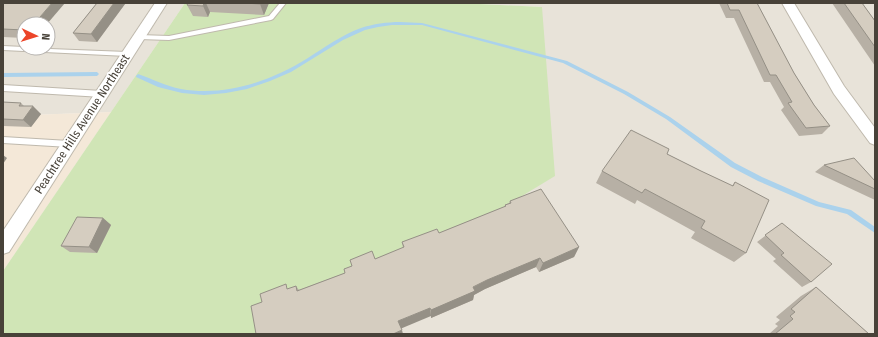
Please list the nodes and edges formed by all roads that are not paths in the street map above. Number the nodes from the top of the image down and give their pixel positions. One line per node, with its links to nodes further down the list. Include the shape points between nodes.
1 (161, 3): 4 (street, Peachtree Hills Avenue Northeast)
2 (282, 3): 4 (lane, via 271,18 169,38)
3 (788, 3): 9 (street, via 837,88)
4 (139, 37): 6 (street, Peachtree Hills Avenue Northeast)
5 (3, 48): 6 (lane)
6 (128, 54): 8 (street, Peachtree Hills Avenue Northeast)
7 (3, 88): 8 (lane)
8 (102, 94): 11 (street, Peachtree Hills Avenue Northeast)
9 (875, 139)
10 (3, 140): 11 (lane)
11 (69, 144): 12 (street, Peachtree Hills Avenue Northeast)
12 (3, 246)

